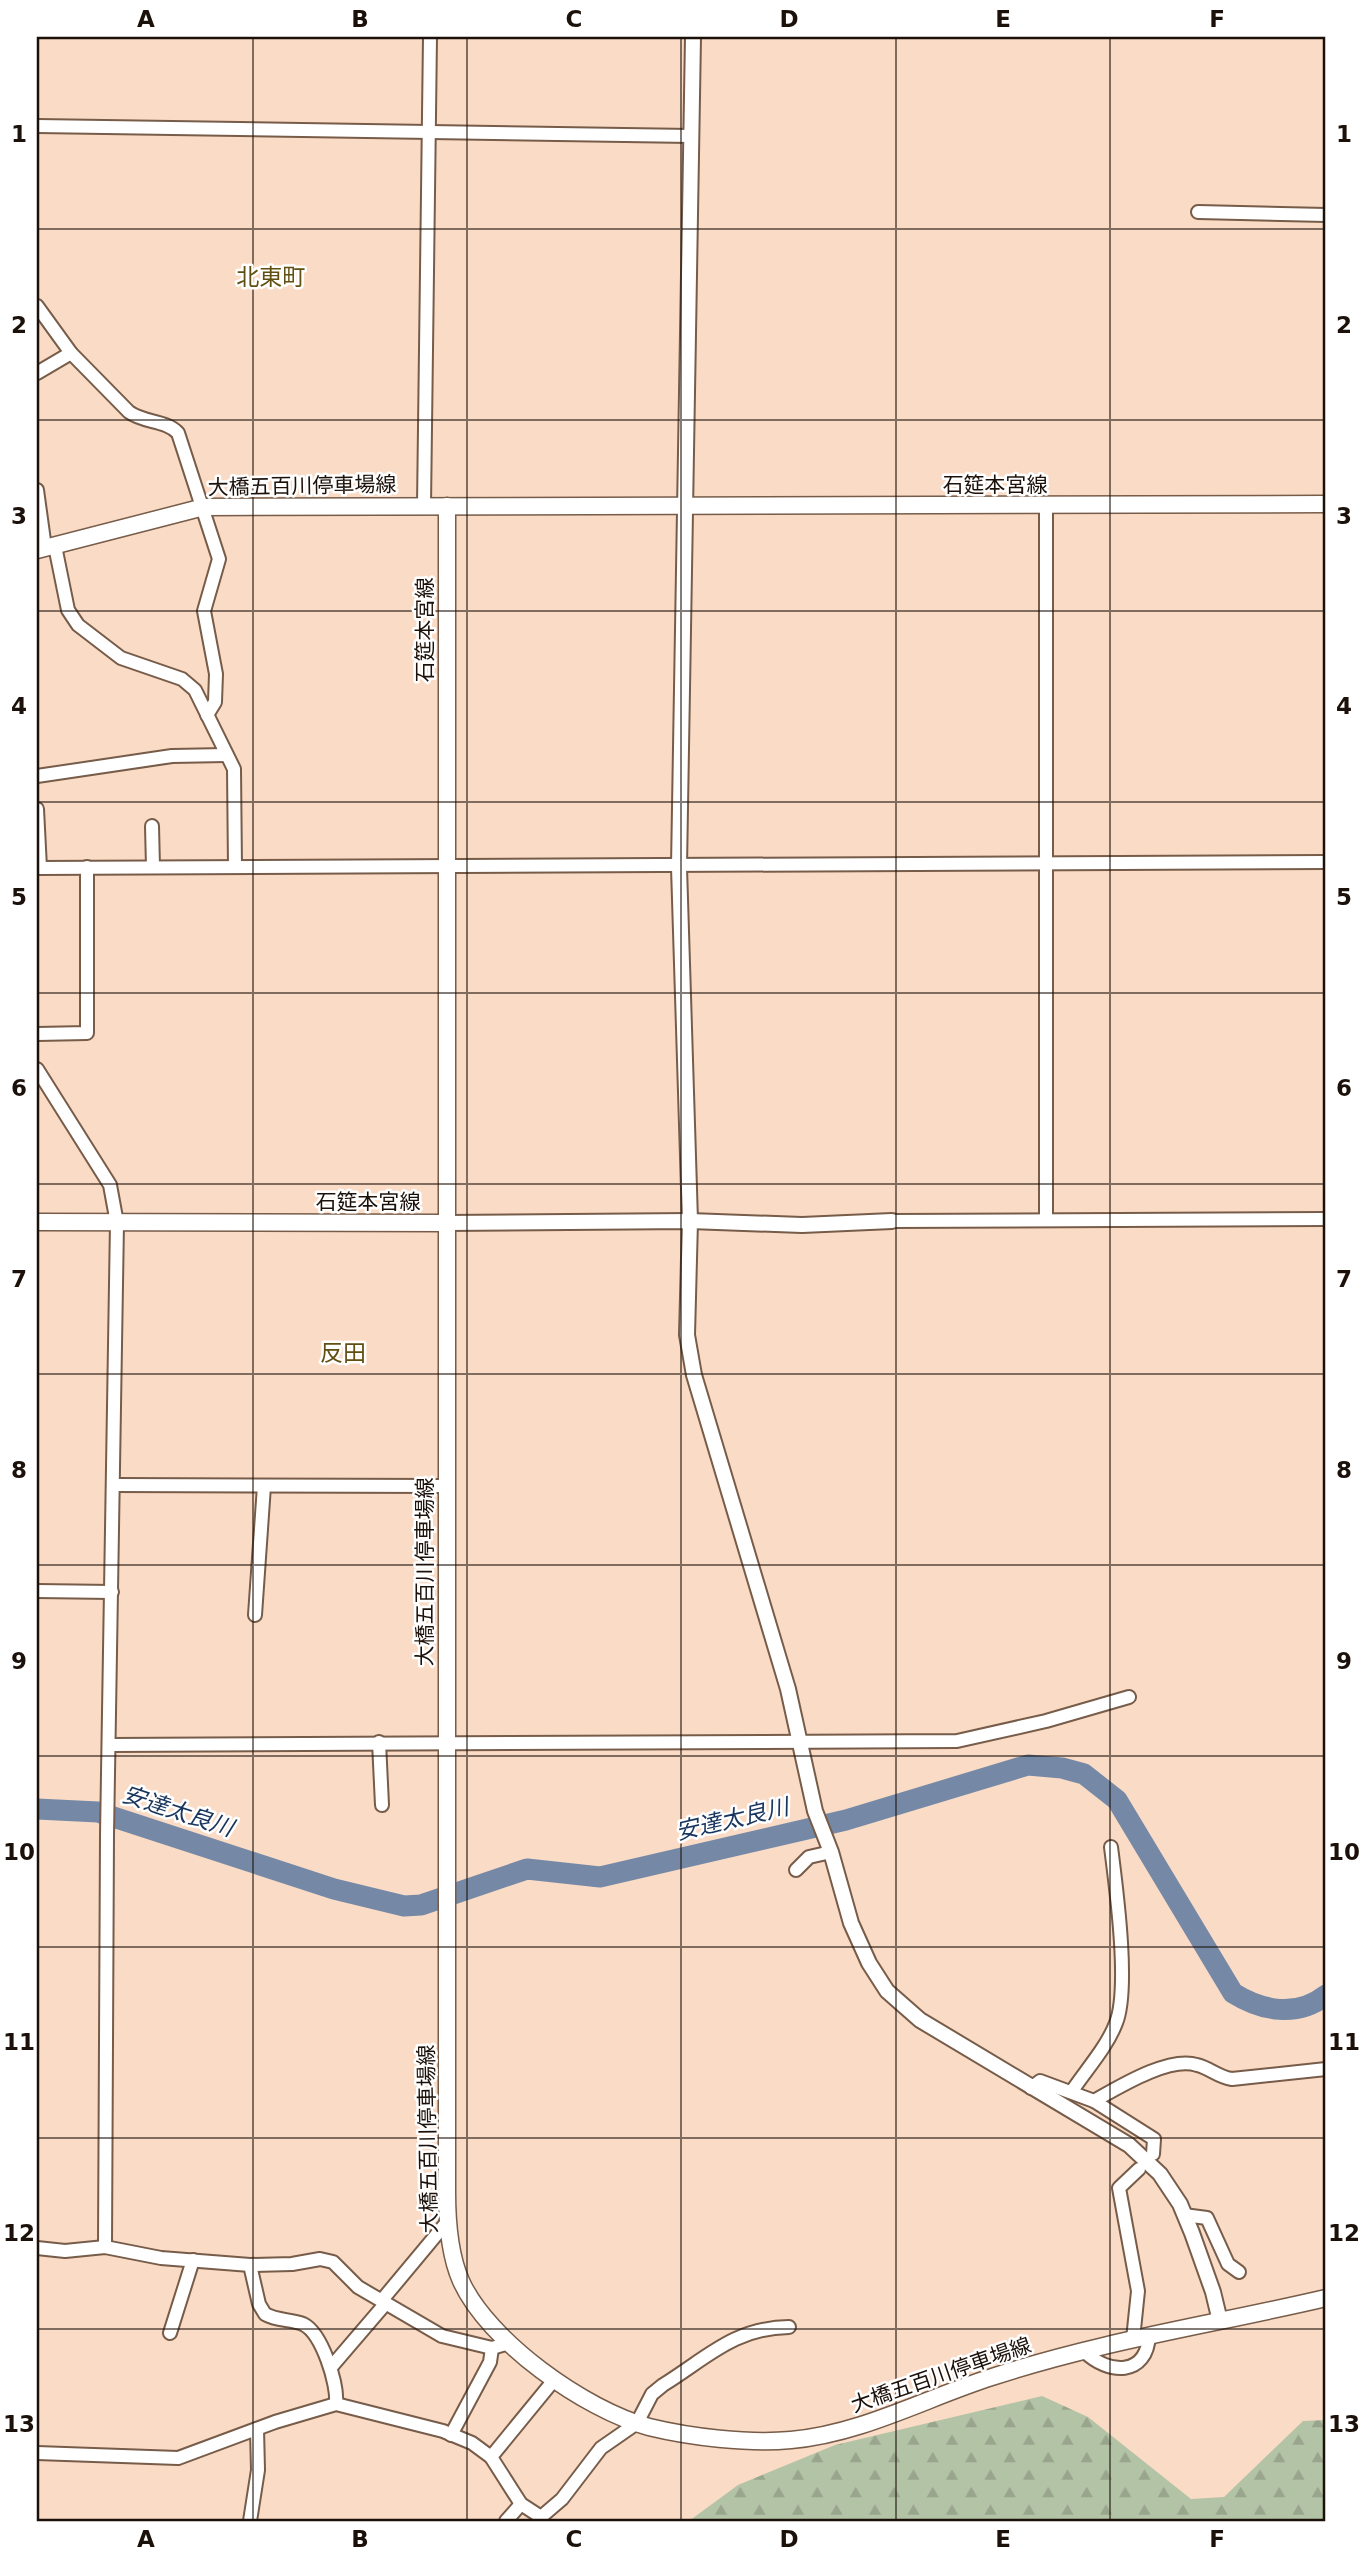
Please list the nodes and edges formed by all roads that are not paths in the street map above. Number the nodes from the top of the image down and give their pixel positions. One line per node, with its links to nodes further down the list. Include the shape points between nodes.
1 (430, 37): 4 (street)
2 (692, 37): 5 (street)
3 (37, 125): 4 (street)
4 (429, 133): 5 (street); 14 (street)
5 (691, 136): 17 (street)
6 (1198, 212): 7 (street)
7 (1326, 215)
8 (37, 306): 9 (street)
9 (71, 352): 10 (street); 16 (street, via 139,419 178,433)
10 (37, 373)
11 (37, 490): 18 (street)
12 (1326, 504): 13 (main road, 石筵本宮線)
13 (1046, 505): 17 (main road, 石筵本宮線); 25 (street)
14 (424, 506): 15 (main road, 大橋五百川停車場線); 16 (main road, 大橋五百川停車場線)
15 (447, 506): 17 (main road, 石筵本宮線); 26 (main road, 石筵本宮線)
16 (204, 507): 18 (main road, 大橋五百川停車場線); 19 (street, via 219,559 204,611 216,674 215,702)
17 (684, 508): 30 (street)
18 (46, 548): 19 (street, via 78,625 121,658 182,679 195,690)
19 (207, 715): 20 (street)
20 (226, 755): 21 (street, via 172,756); 29 (street, via 235,780)
21 (37, 776)
22 (40, 809): 31 (street)
23 (152, 826): 28 (street)
24 (1326, 862): 25 (street)
25 (1046, 863): 30 (street); 35 (street)
26 (446, 866): 29 (street); 30 (street); 40 (main road, 石筵本宮線)
27 (87, 867): 28 (street); 31 (street); 32 (street, via 87,1032)
28 (153, 867): 29 (street)
29 (235, 867)
30 (679, 867): 36 (street)
31 (38, 868)
32 (37, 1034)
33 (37, 1069): 39 (street, via 110,1185)
34 (1326, 1219): 35 (street)
35 (1046, 1220): 38 (street)
36 (690, 1221): 38 (street); 40 (street); 48 (street, via 687,1335 694,1375)
37 (37, 1222): 39 (main road, 石筵本宮線)
38 (892, 1222)
39 (117, 1223): 40 (main road, 石筵本宮線); 41 (street)
40 (447, 1223): 43 (main road, 大橋五百川停車場線)
41 (115, 1485): 42 (street); 45 (street)
42 (264, 1486): 43 (street); 46 (street)
43 (445, 1486): 50 (main road, 大橋五百川停車場線)
44 (37, 1591): 45 (street)
45 (112, 1592): 51 (street)
46 (255, 1615)
47 (1129, 1697): 48 (street, via 957,1741)
48 (801, 1740): 50 (street); 54 (street, via 815,1811)
49 (379, 1742): 50 (street); 51 (street); 52 (street)
50 (448, 1742): 63 (main road, 大橋五百川停車場線)
51 (111, 1745): 64 (street)
52 (382, 1805)
53 (1111, 1847): 58 (street, via 1120,1930 1120,2004 1116,2024)
54 (829, 1849): 55 (street, via 809,1857); 57 (street, via 858,1941 887,1991 920,2020)
55 (796, 1870)
56 (1326, 2069): 59 (street, via 1240,2080 1184,2063 1156,2070)
57 (1031, 2088): 58 (street, via 1040,2081); 62 (street, via 1129,2145 1160,2174)
58 (1072, 2091): 59 (street)
59 (1094, 2101): 60 (street, via 1154,2139)
60 (1153, 2154)
61 (1139, 2169): 74 (street, via 1119,2188 1138,2291)
62 (1184, 2215): 68 (street, via 1207,2218 1228,2264); 71 (street)
63 (447, 2222): 70 (street); 75 (main road, 大橋五百川停車場線, via 466,2289)
64 (105, 2247): 65 (street, via 65,2252); 66 (street)
65 (37, 2248)
66 (193, 2260): 67 (street); 73 (street)
67 (250, 2264): 70 (street, via 332,2262 358,2287); 78 (street, via 265,2314 304,2325)
68 (1239, 2272)
69 (1326, 2298): 71 (main road, 大橋五百川停車場線)
70 (384, 2302): 76 (street, via 442,2336); 78 (street)
71 (1220, 2321): 74 (main road, 大橋五百川停車場線)
72 (789, 2327): 81 (street, via 763,2328 730,2340 652,2393)
73 (170, 2333)
74 (1141, 2337): 77 (main road, 大橋五百川停車場線); 77 (street, via 1147,2352 1140,2361 1119,2369 1102,2367)
75 (509, 2343): 76 (street); 79 (main road, 大橋五百川停車場線)
76 (492, 2348): 83 (street, via 490,2362)
77 (1084, 2351): 81 (main road, 大橋五百川停車場線, via 991,2377 852,2427 792,2440 756,2441)
78 (332, 2366): 80 (street)
79 (554, 2380): 81 (main road, 大橋五百川停車場線); 85 (street)
80 (336, 2404): 82 (street); 83 (street)
81 (637, 2423): 87 (street, via 601,2448 562,2499)
82 (257, 2429): 84 (street, via 178,2458); 88 (street, via 258,2470)
83 (452, 2435): 85 (street)
84 (37, 2453)
85 (491, 2457): 86 (street)
86 (521, 2504): 87 (street); 89 (street)
87 (540, 2519)
88 (250, 2521)
89 (506, 2521)

